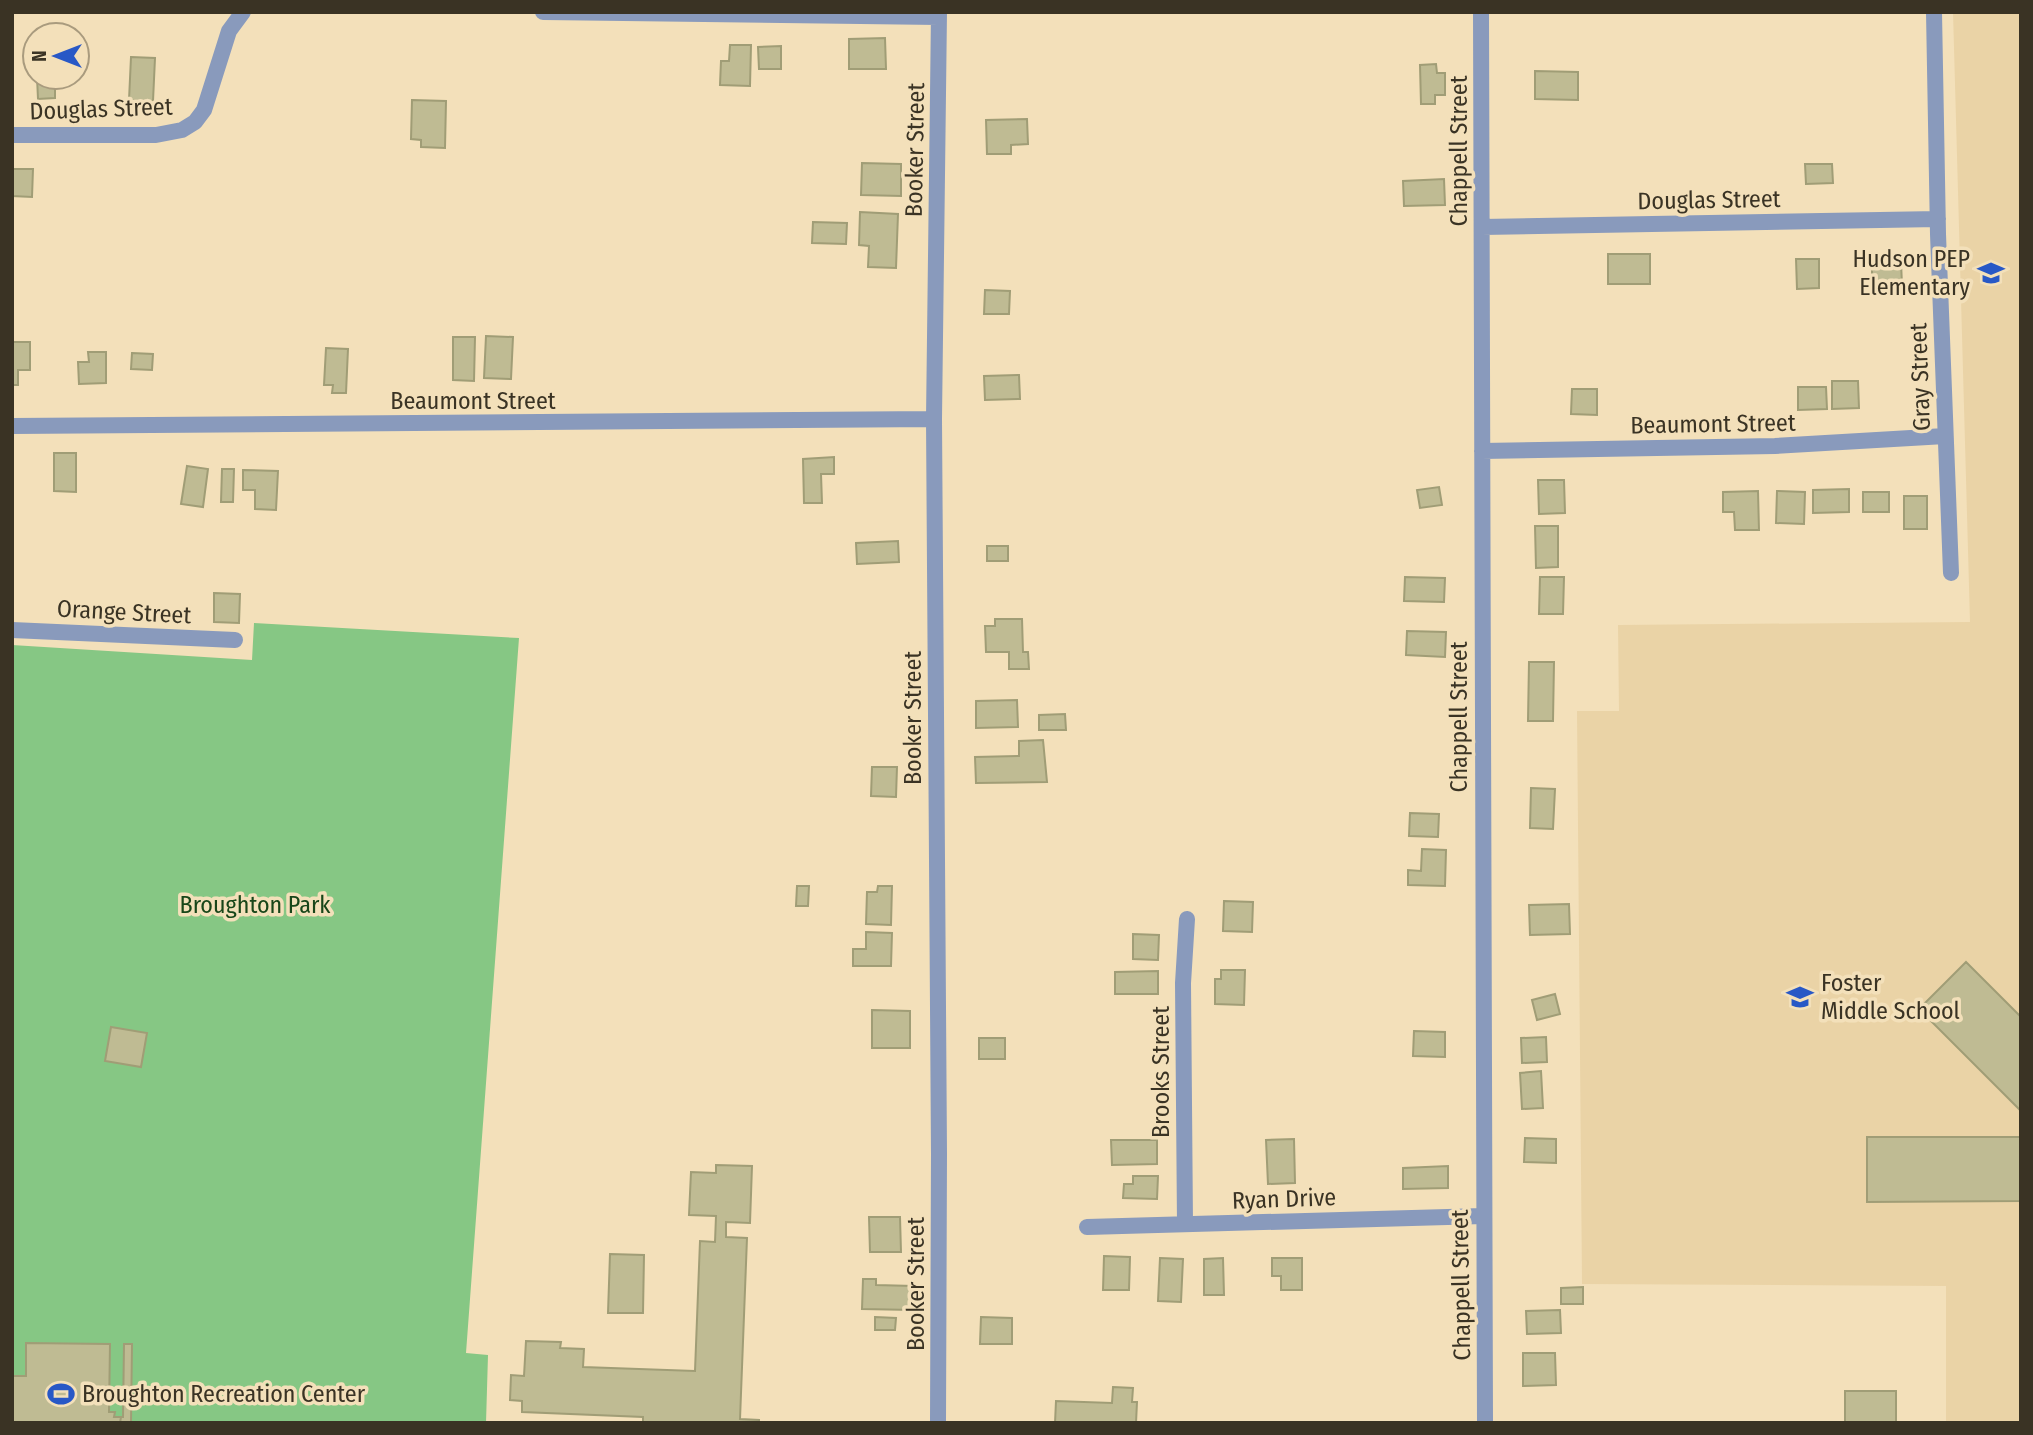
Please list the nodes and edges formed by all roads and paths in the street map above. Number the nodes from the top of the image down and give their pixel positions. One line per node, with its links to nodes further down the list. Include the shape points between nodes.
1 (243, 12): 6 (street, Douglas Street, via 229,31 204,110 182,130 156,135)
2 (543, 12): 5 (street)
3 (1481, 12): 8 (street, Chappell Street)
4 (1934, 12): 7 (street, Gray Street)
5 (939, 15): 9 (street, Booker Street)
6 (12, 135)
7 (1938, 219): 8 (street, Douglas Street); 11 (street, Gray Street)
8 (1482, 227): 12 (street, Chappell Street)
9 (934, 419): 10 (street, Beaumont Street); 20 (street, Booker Street)
10 (12, 426)
11 (1945, 436): 12 (street, Beaumont Street, via 1775,446); 13 (street, Gray Street)
12 (1482, 451): 17 (street, Chappell Street)
13 (1951, 573)
14 (12, 630): 15 (street, Orange Street)
15 (235, 640)
16 (1187, 919): 18 (street, Brooks Street, via 1183,983)
17 (1483, 1216): 18 (street, Ryan Drive); 21 (street, Chappell Street)
18 (1185, 1224): 19 (street, Ryan Drive)
19 (1087, 1227)
20 (938, 1423)
21 (1485, 1423)

